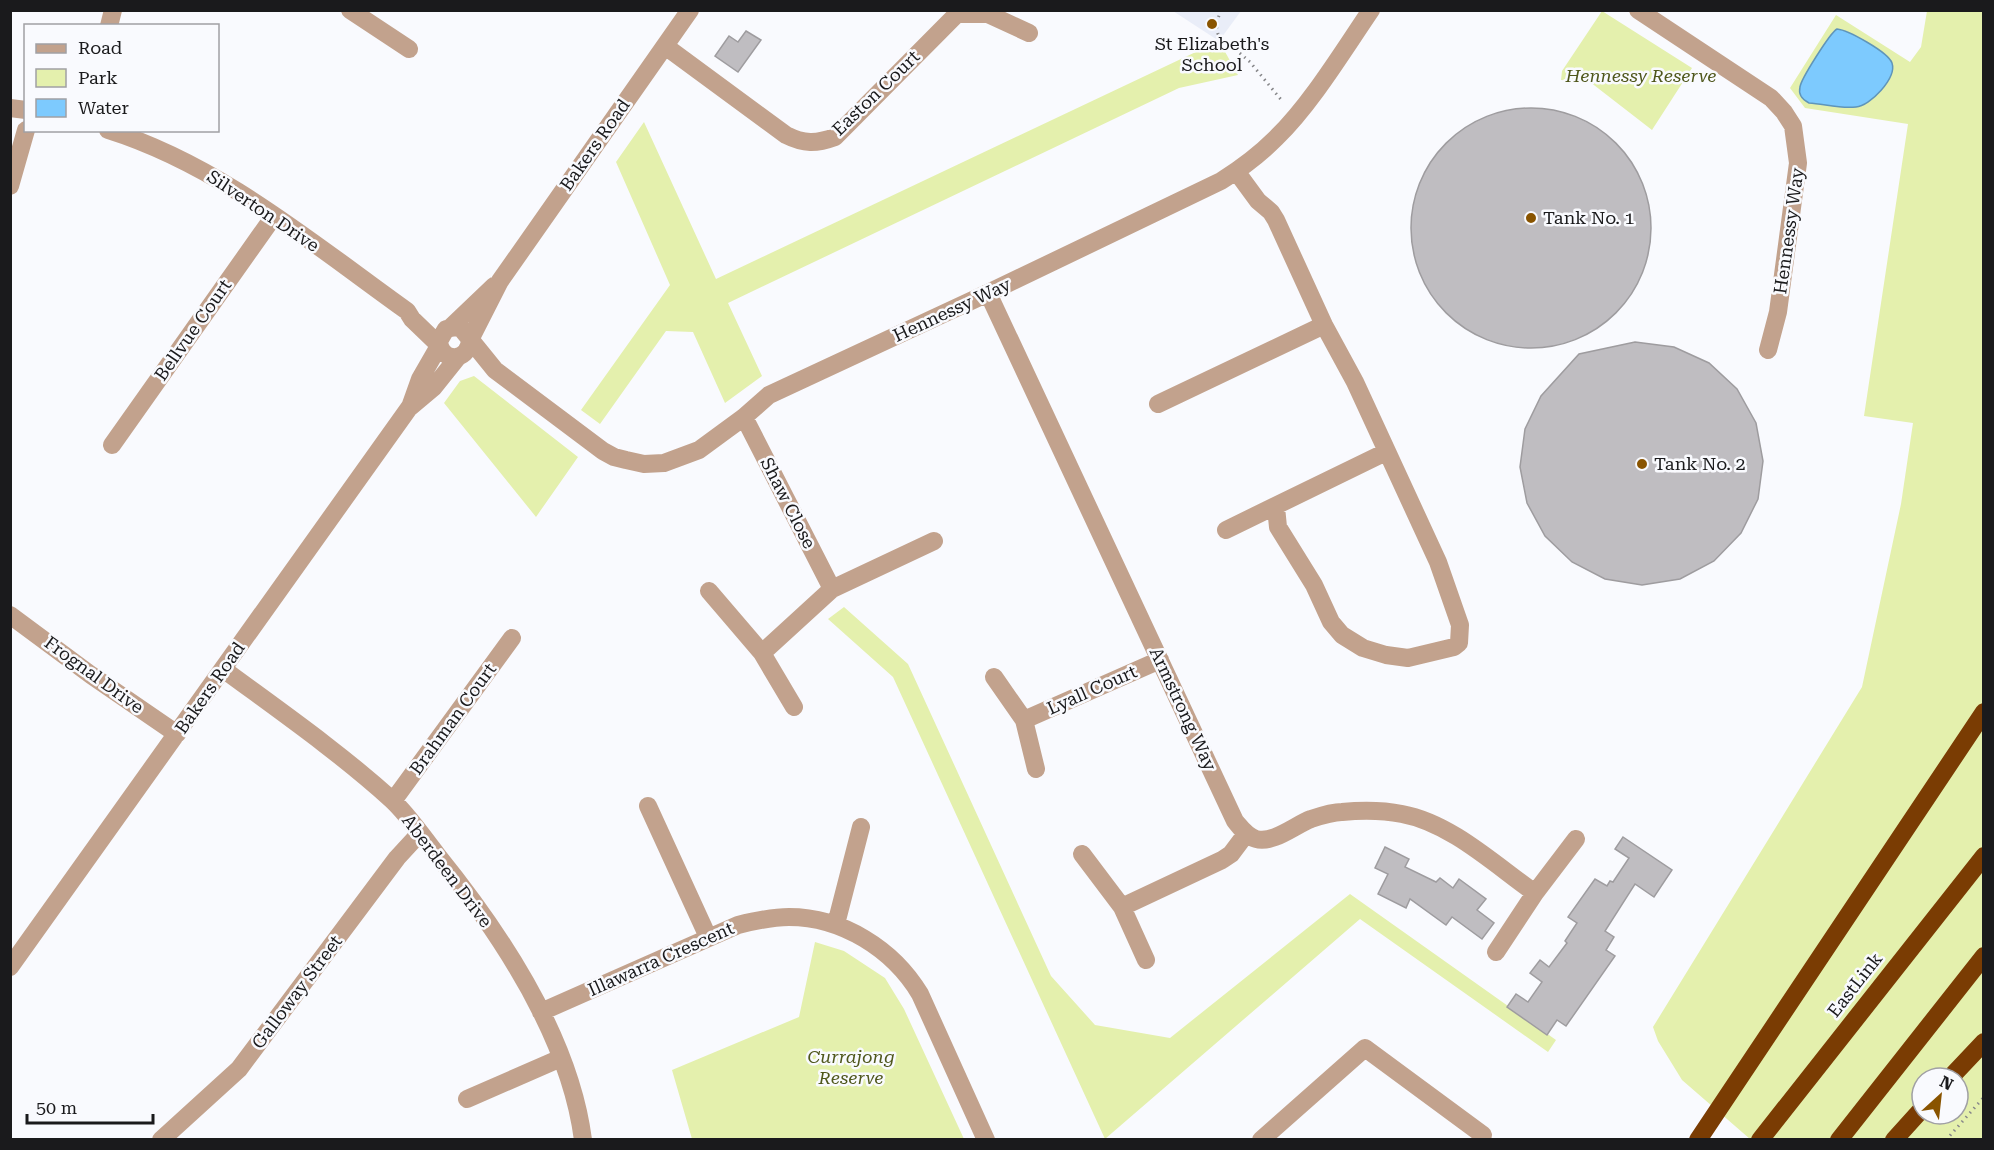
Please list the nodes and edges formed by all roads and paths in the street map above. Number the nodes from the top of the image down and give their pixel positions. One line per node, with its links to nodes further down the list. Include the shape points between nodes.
1 (350, 10): 8 (street)
2 (690, 10): 7 (street, Bakers Road)
3 (1221, 10): 9 (path, via 1216,24 1218,34 1250,62)
4 (1371, 10): 12 (street, Hennessy Way, via 1290,122)
5 (1638, 10): 22 (street, Hennessy Way, via 1771,98 1792,126 1798,163 1778,312)
6 (1029, 33): 7 (street, Easton Court, via 988,14 957,14 835,136 808,143 786,135)
7 (665, 46): 15 (street, Bakers Road)
8 (409, 49)
9 (1284, 102)
10 (25, 132): 13 (street)
11 (114, 132): 14 (street, Silverton Drive, via 187,162)
12 (1241, 168): 16 (street, Hennessy Way); 18 (street, via 1270,198 1271,212)
13 (10, 186)
14 (274, 216): 17 (street, Silverton Drive); 28 (street, Bellvue Court)
15 (500, 280): 19 (street, Bakers Road); 20 (street, Bakers Road)
16 (988, 293): 27 (street, Hennessy Way, via 769,395); 38 (street, Armstrong Way)
17 (407, 311): 19 (street, Silverton Drive); 21 (street, Silverton Drive)
18 (1324, 324): 25 (street); 29 (street)
19 (450, 327): 20 (street, via 461,328); 21 (street, via 442,332)
20 (470, 341): 23 (street, via 468,350); 24 (street, Hennessy Way)
21 (439, 346): 23 (street, via 444,354); 26 (street, Bakers Road)
22 (1768, 350)
23 (458, 357): 24 (street, Hennessy Way); 26 (street, Bakers Road, via 434,387)
24 (495, 370): 27 (street, Hennessy Way, via 603,451 644,464 664,463 699,450)
25 (1158, 404)
26 (409, 408): 39 (street, Bakers Road)
27 (744, 417): 33 (street, Shaw Close)
28 (112, 445)
29 (1386, 452): 30 (street); 30 (street, via 1451,594 1461,625 1459,642 1454,647 1408,658 1363,648 1342,635 1278,527)
30 (1276, 507): 31 (street)
31 (1226, 530)
32 (934, 541): 33 (street)
33 (832, 589): 37 (street)
34 (709, 591): 37 (street)
35 (10, 615): 44 (street, Frognal Drive)
36 (512, 638): 46 (street, Brahman Court)
37 (762, 653): 41 (street)
38 (1160, 660): 43 (street, Lyall Court); 50 (street, Armstrong Way, via 1235,821)
39 (223, 669): 44 (street, Bakers Road); 46 (street, Aberdeen Drive)
40 (994, 677): 43 (street, Lyall Court)
41 (794, 707)
42 (1983, 712): 74 (highway)
43 (1024, 720): 45 (street, Lyall Court)
44 (177, 734): 61 (street, Bakers Road)
45 (1035, 769)
46 (393, 801): 49 (street, Aberdeen Drive)
47 (648, 806): 57 (street)
48 (861, 827): 56 (street)
49 (420, 833): 62 (street, Aberdeen Drive, via 464,888 523,977); 70 (street, Galloway Street, via 397,858 239,1069)
50 (1246, 834): 54 (street, via 1268,839 1312,819 1339,812 1374,810 1403,814 1452,833); 55 (street, via 1222,860)
51 (1576, 839): 54 (street)
52 (1082, 854): 55 (street)
53 (1983, 856): 75 (highway, EastLink)
54 (1535, 893): 58 (street)
55 (1122, 907): 60 (street)
56 (836, 924): 57 (street, Illawarra Crescent, via 789,917 763,919); 72 (street, Illawarra Crescent, via 874,946 911,979)
57 (708, 937): 62 (street, Illawarra Crescent)
58 (1496, 952)
59 (1983, 956): 76 (highway)
60 (1146, 960)
61 (10, 967)
62 (541, 1012): 64 (street, Aberdeen Drive)
63 (1983, 1042): 65 (highway)
64 (561, 1058): 67 (street); 71 (street, Aberdeen Drive)
65 (1961, 1066)
66 (1983, 1097): 78 (path)
67 (467, 1099)
68 (1910, 1122): 77 (highway)
69 (1483, 1135): 73 (street, via 1365,1048)
70 (161, 1140)
71 (583, 1140)
72 (986, 1140)
73 (1261, 1140)
74 (1698, 1140)
75 (1760, 1140)
76 (1839, 1140)
77 (1894, 1140)
78 (1946, 1140)

